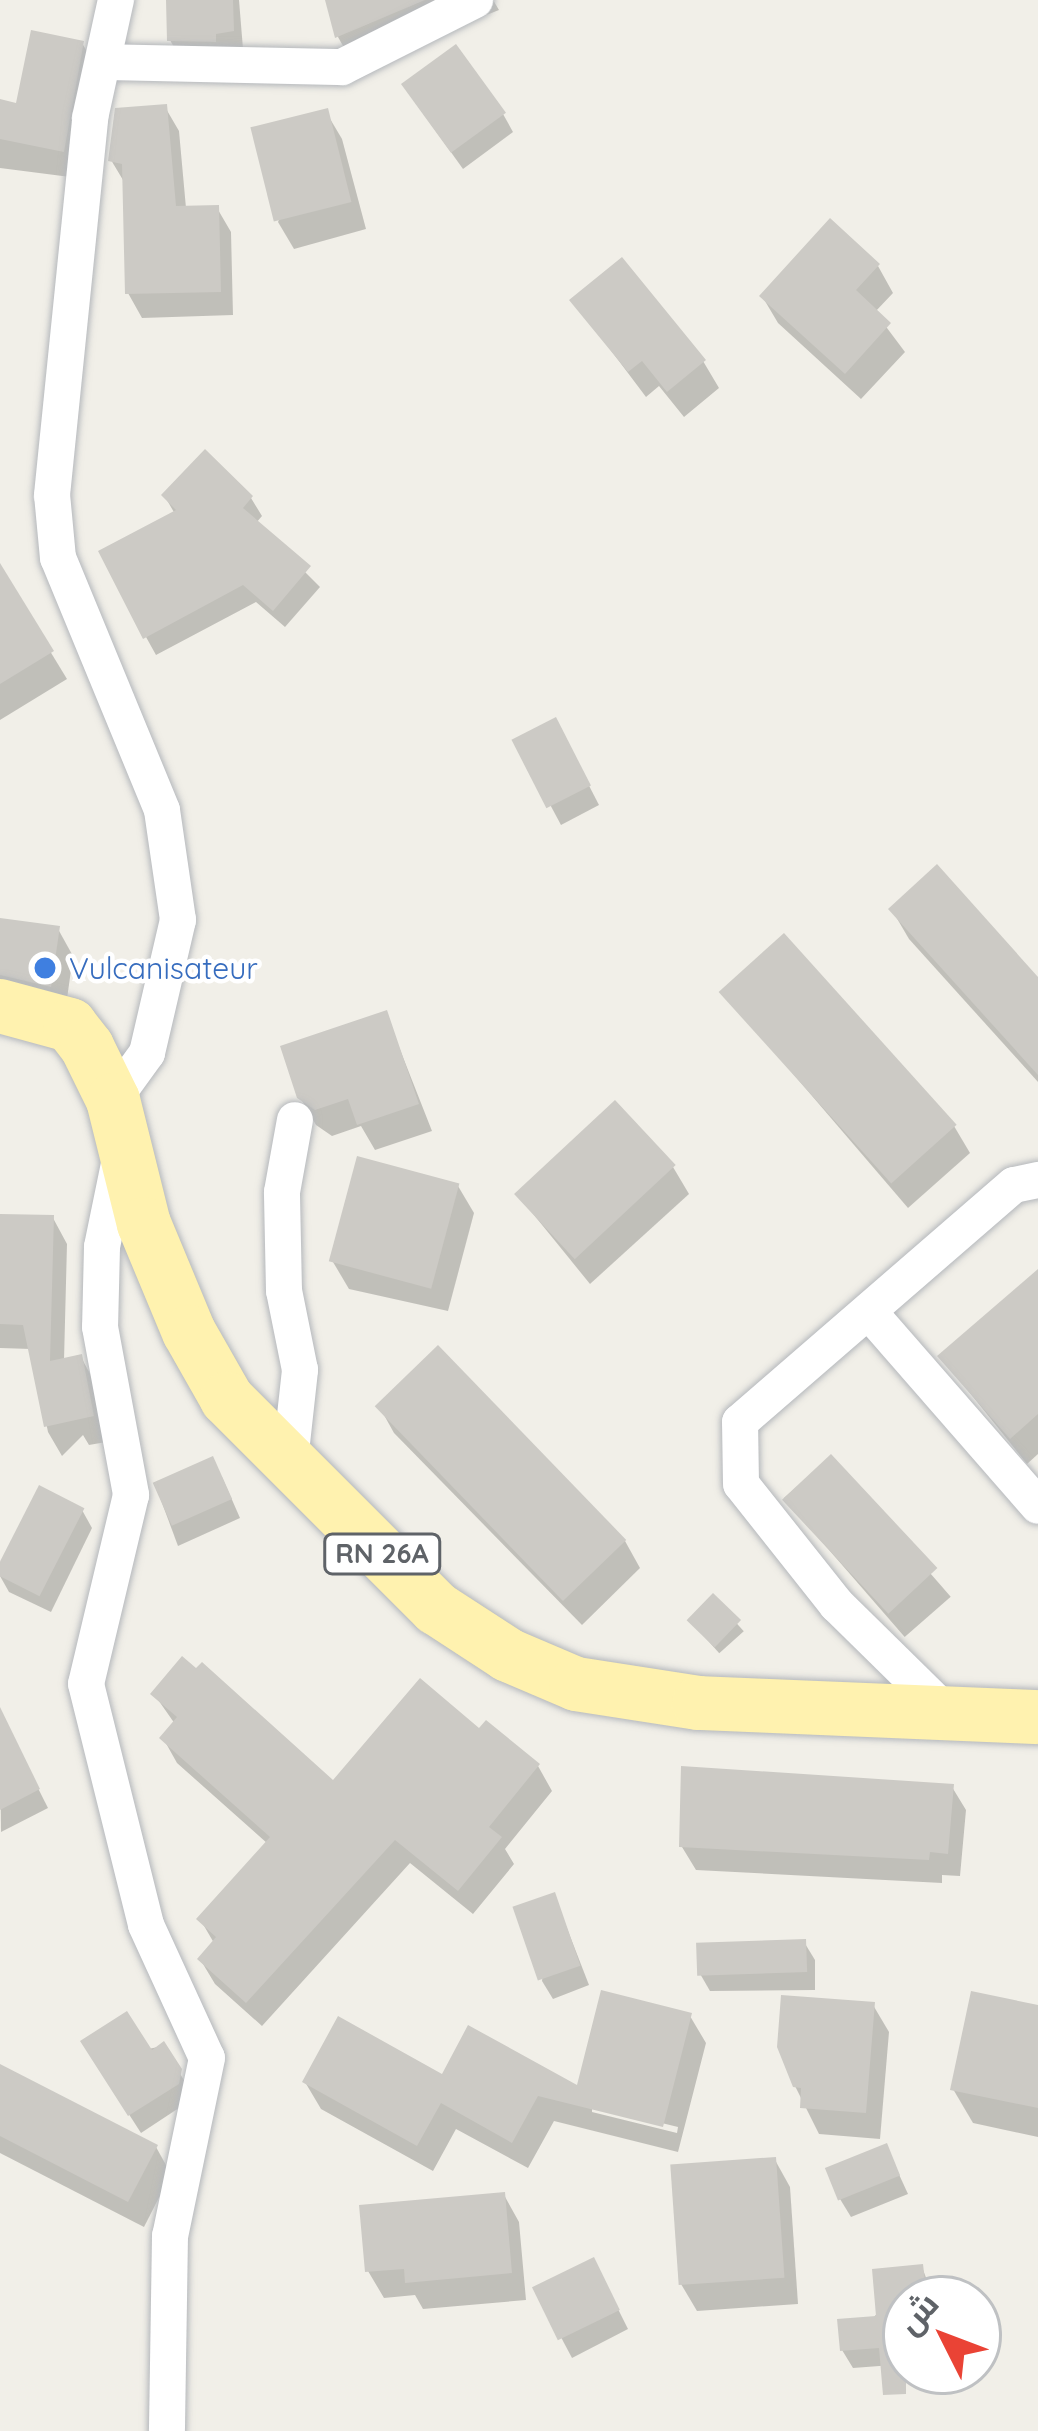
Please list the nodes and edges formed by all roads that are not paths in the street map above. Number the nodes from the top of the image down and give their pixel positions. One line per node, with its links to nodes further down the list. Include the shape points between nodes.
1 (116, 0): 3 (street)
2 (475, 0): 3 (street, via 342,67)
3 (103, 62): 6 (street, via 90,118 52,494 58,558 162,810 178,920 147,1053)
4 (0, 1006): 6 (main road, RN 26A, via 70,1025)
5 (296, 1120): 9 (street, via 281,1192 284,1291 300,1370)
6 (118, 1125): 9 (main road, RN 26A, via 189,1332 227,1399); 13 (street, via 100,1327 130,1495 86,1684 146,1925 207,2058 170,2236)
7 (1038, 1180): 8 (street, via 1014,1185)
8 (869, 1312): 10 (street); 11 (street, via 740,1422 741,1484 837,1605)
9 (290, 1461): 11 (main road, RN 26A, via 436,1608 508,1654 576,1684 699,1703)
10 (1038, 1506)
11 (946, 1712): 12 (main road, RN 26A)
12 (1038, 1717)
13 (167, 2431)

